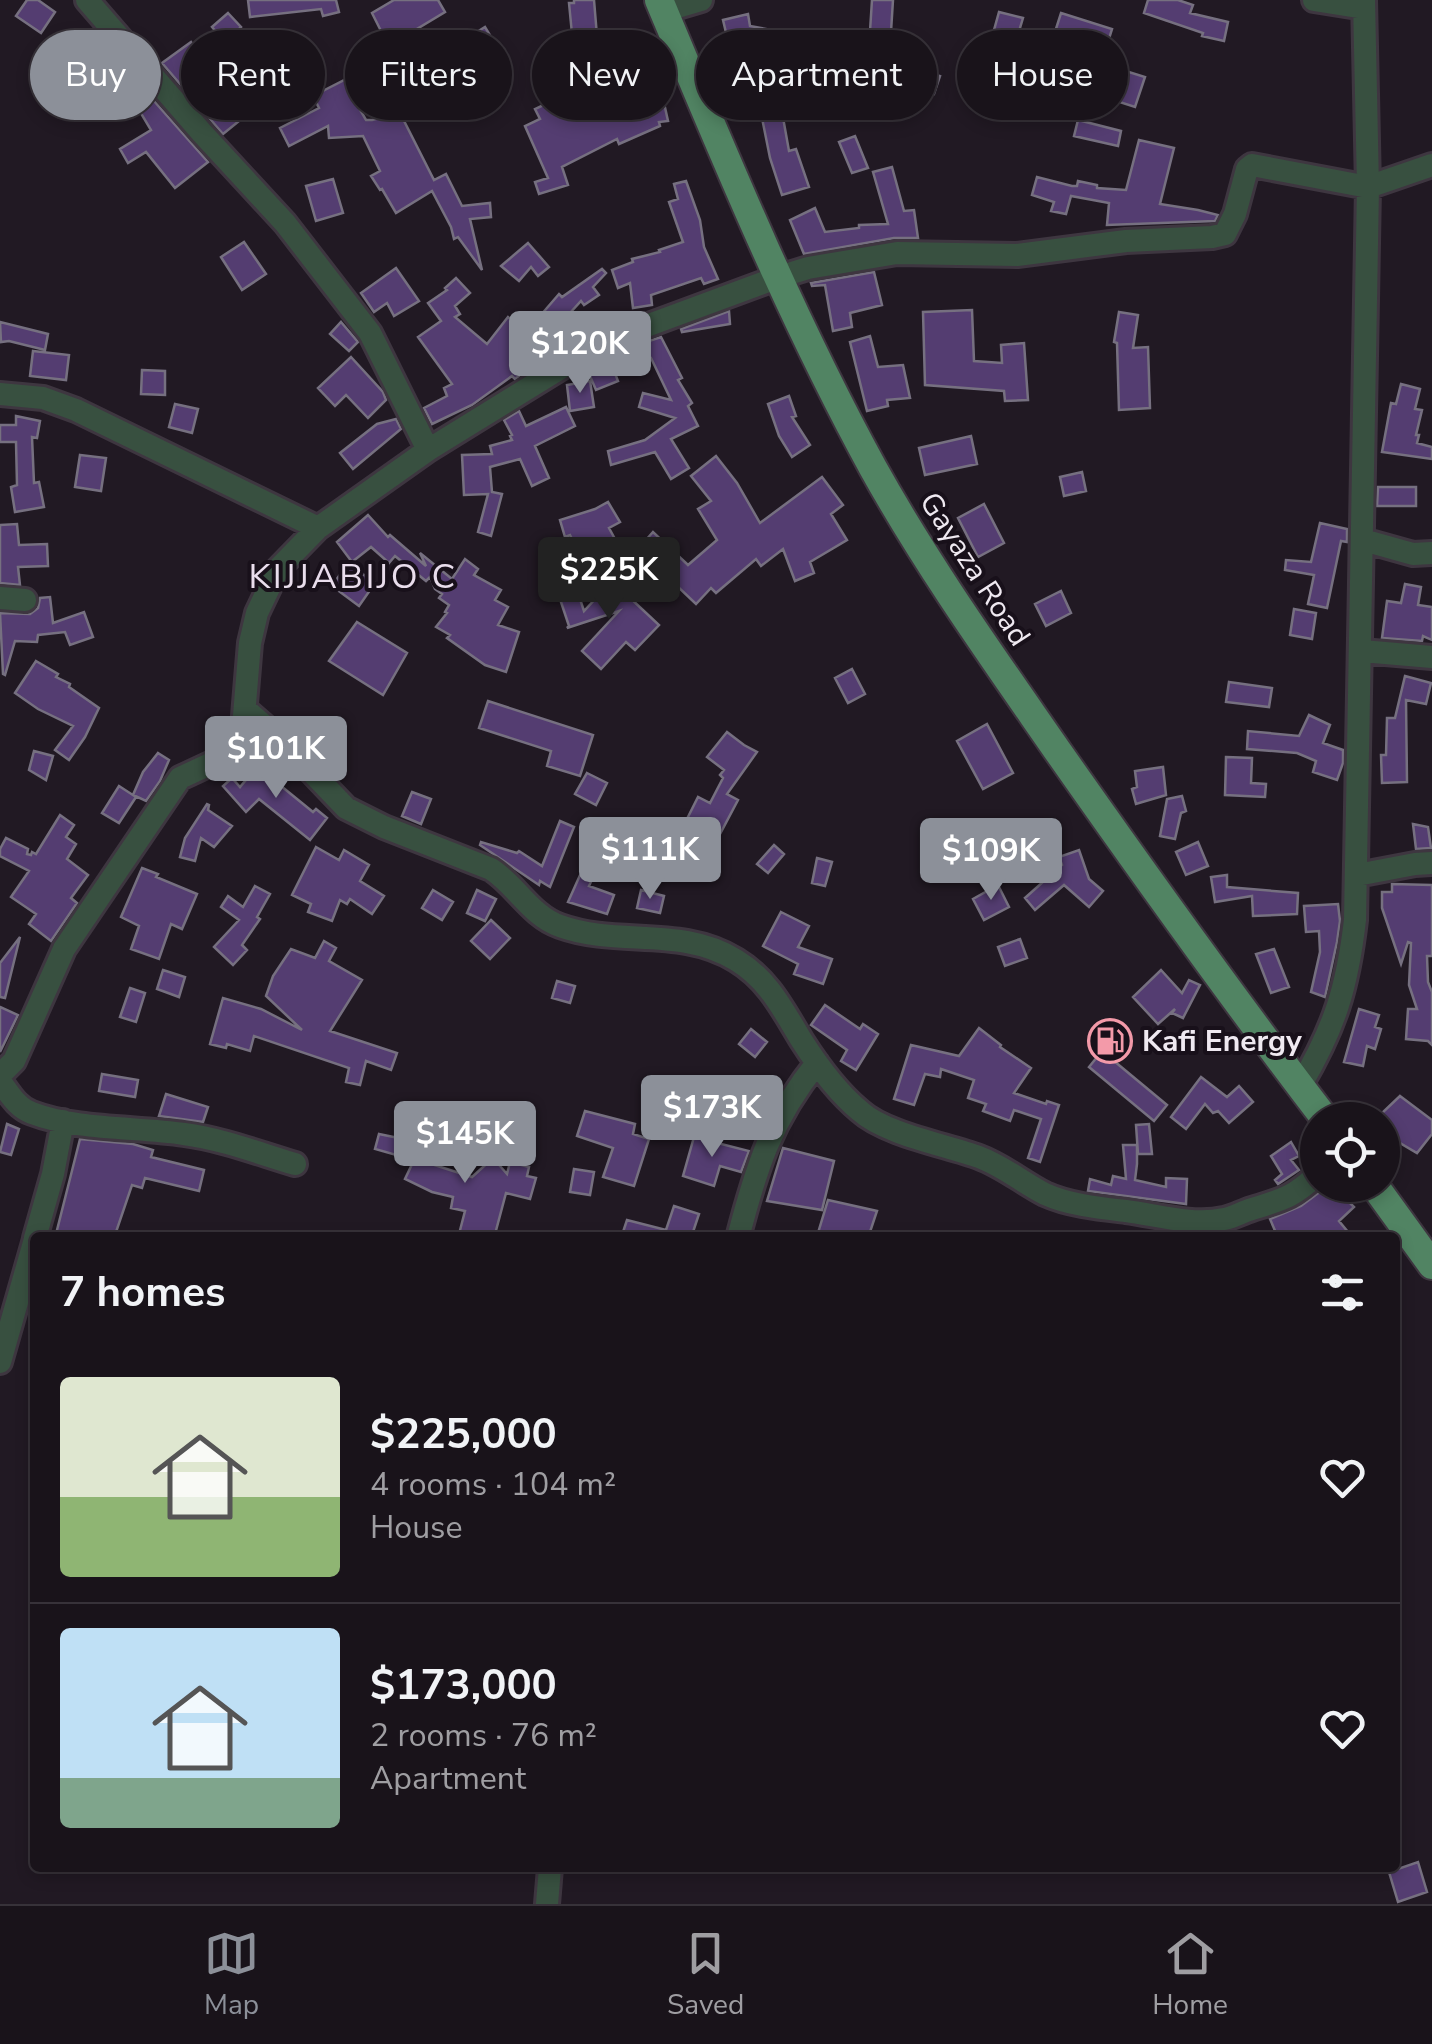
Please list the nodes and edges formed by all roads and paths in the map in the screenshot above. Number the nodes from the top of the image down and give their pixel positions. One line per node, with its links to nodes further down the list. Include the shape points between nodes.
1 (88, 0): 10 (street, via 285,222 370,334)
2 (702, 0): 5 (street)
3 (1314, 0): 4 (street)
4 (1364, 4): 7 (street)
5 (661, 6): 8 (main road, Gayaza Road)
6 (1432, 164): 7 (street)
7 (1368, 187): 8 (street, via 1252,165 1225,234 1017,255 898,253); 12 (street)
8 (780, 276): 10 (street, via 603,342); 23 (main road, Gayaza Road, via 874,469 938,576)
9 (0, 394): 11 (street, via 76,410)
10 (428, 450): 11 (street)
11 (318, 528): 18 (street, via 278,569 264,597 250,643)
12 (1364, 540): 13 (street); 16 (street)
13 (1432, 553)
14 (0, 598): 15 (street)
15 (25, 600)
16 (1362, 650): 17 (street); 20 (street)
17 (1432, 657)
18 (245, 709): 21 (street, via 346,808 491,868 548,922 596,934 681,939 736,960 773,992); 22 (street, via 236,746 180,778 78,925)
19 (1432, 864): 20 (street)
20 (1358, 875): 23 (street, via 1339,1007)
21 (818, 1063): 27 (street, via 862,1114 882,1125 982,1158 1046,1194 1096,1208 1219,1221); 30 (street, via 770,1134)
22 (0, 1078): 25 (street, via 21,1108)
23 (1300, 1086): 24 (main road, Gayaza Road)
24 (1312, 1102)
25 (63, 1121): 26 (street, via 186,1134); 29 (street)
26 (295, 1164)
27 (1300, 1189)
28 (1387, 1202): 32 (main road)
29 (37, 1232)
30 (740, 1232)
31 (30, 1256): 33 (street)
32 (1430, 1259)
33 (0, 1362)
34 (550, 1872): 35 (street)
35 (547, 1904)

